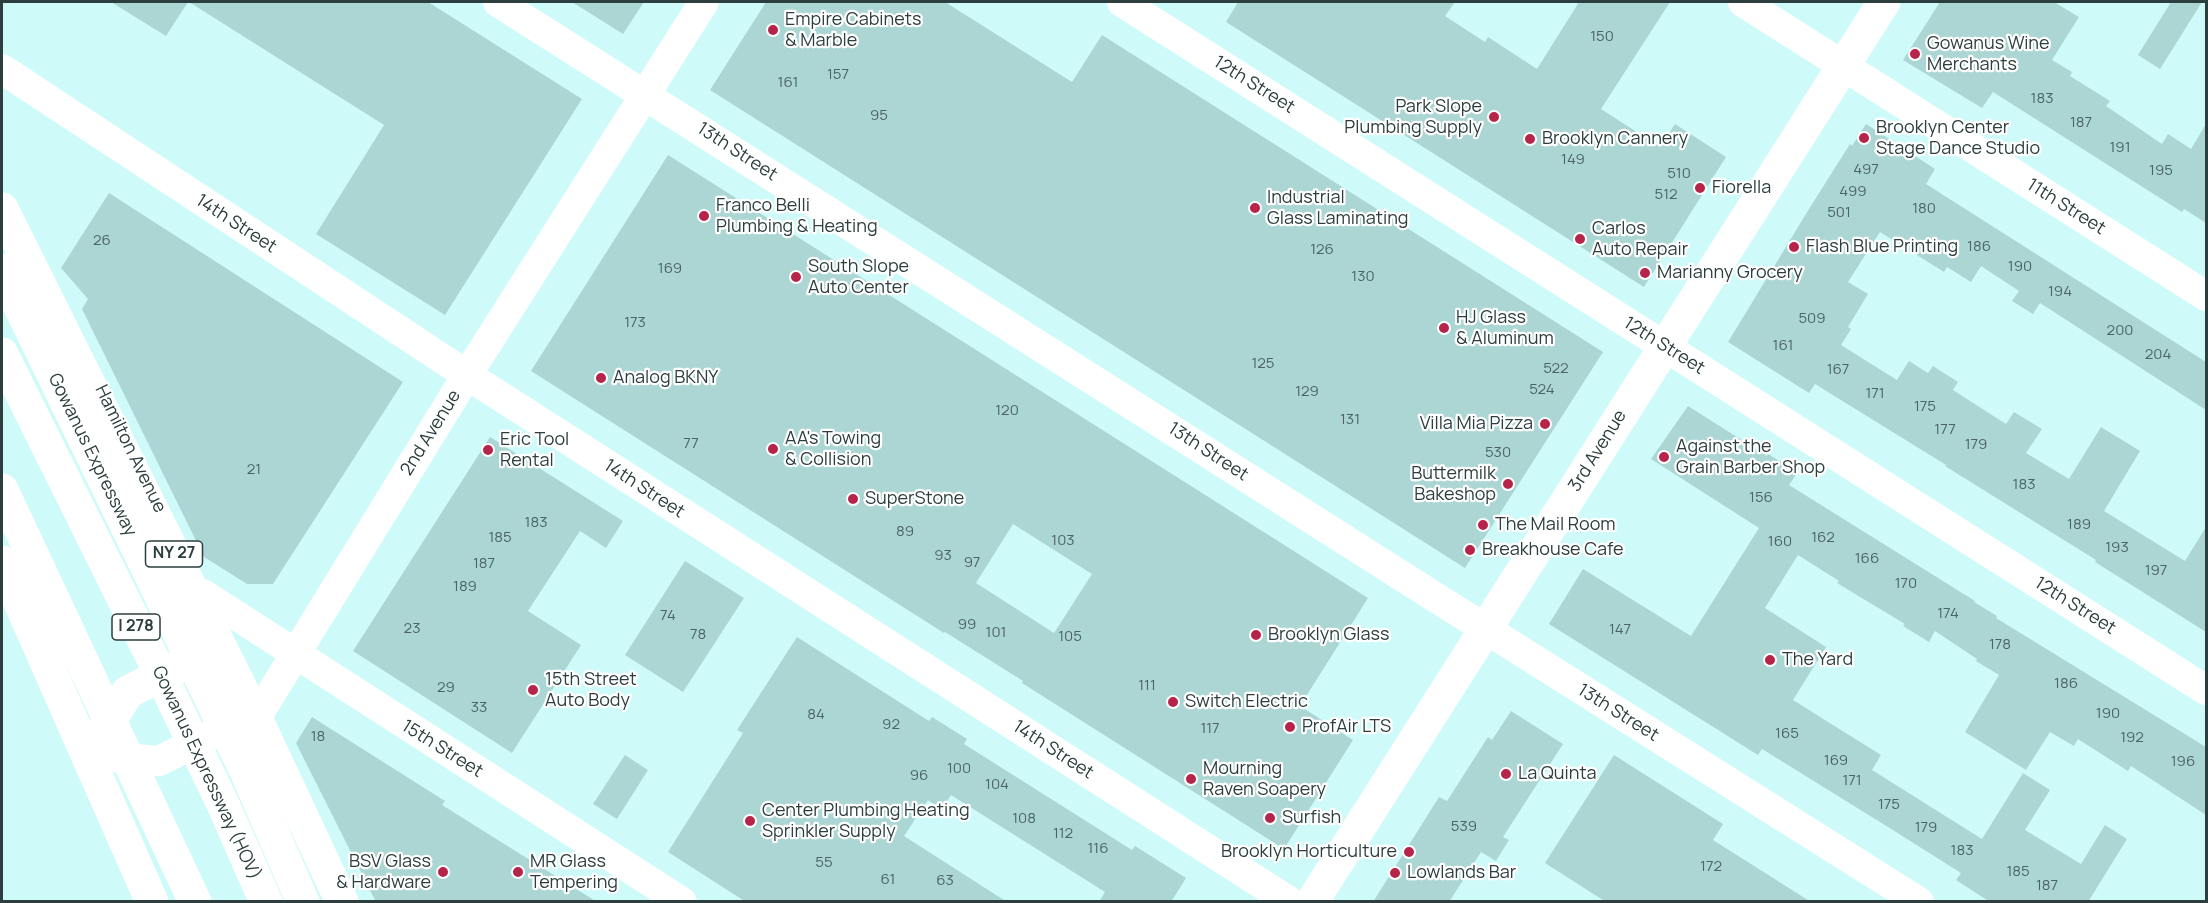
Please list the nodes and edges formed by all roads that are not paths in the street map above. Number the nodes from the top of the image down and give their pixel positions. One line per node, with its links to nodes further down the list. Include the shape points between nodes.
1 (498, 2): 8 (street, 13th Street)
2 (704, 2): 8 (street, 2nd Avenue)
3 (1122, 2): 13 (street, 12th Street)
4 (1743, 2): 6 (street, 11th Street)
5 (1884, 2): 6 (main road, 3rd Avenue)
6 (1844, 65): 12 (street, 11th Street); 13 (main road, 3rd Avenue)
7 (2, 69): 15 (street, 14th Street)
8 (646, 94): 15 (street, 2nd Avenue); 19 (street, 13th Street)
9 (2, 191): 18 (main road, Hamilton Avenue)
10 (2, 209): 29 (main road, NY 27, via 255,716)
11 (2, 270): 28 (main road, Gowanus Expressway / I 278, via 245,770)
12 (2206, 296)
13 (1665, 346): 19 (main road, 3rd Avenue); 22 (street, 12th Street)
14 (2, 354): 27 (main road, Gowanus Expressway (HOV) / I 278, via 158,669)
15 (467, 375): 20 (street, 2nd Avenue); 32 (street, 14th Street)
16 (2, 490): 26 (main road)
17 (2, 562): 24 (main road)
18 (203, 594): 20 (street, 15th Street); 21 (main road, Hamilton Avenue)
19 (1485, 629): 33 (main road, 3rd Avenue); 34 (street, 13th Street)
20 (294, 654): 23 (street, 2nd Avenue); 31 (street, 15th Street)
21 (233, 657): 23 (main road, Hamilton Avenue); 24 (main road, via 188,662 128,692)
22 (2206, 690)
23 (261, 710): 24 (street, via 159,762); 30 (main road, Hamilton Avenue)
24 (87, 755): 25 (main road)
25 (152, 902)
26 (195, 902)
27 (266, 902)
28 (303, 902)
29 (342, 902)
30 (352, 902)
31 (682, 902)
32 (1290, 902)
33 (1312, 902)
34 (1918, 902)

